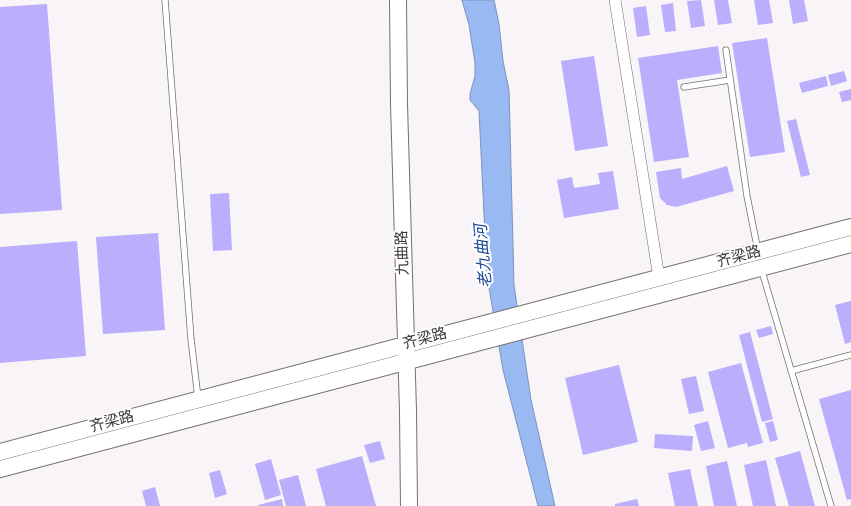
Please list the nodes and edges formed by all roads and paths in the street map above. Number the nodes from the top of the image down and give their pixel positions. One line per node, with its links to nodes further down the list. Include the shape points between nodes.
1 (165, 0): 16 (lane)
2 (398, 0): 12 (main road, 九曲路)
3 (615, 0): 11 (street)
4 (726, 50): 5 (lane)
5 (730, 80): 6 (lane); 9 (lane)
6 (684, 87)
7 (851, 227): 9 (main road, 齐梁路)
8 (851, 244): 10 (main road, 齐梁路)
9 (758, 252): 10 (main road); 11 (main road, 齐梁路)
10 (761, 268): 14 (main road, 齐梁路); 15 (lane)
11 (659, 278): 12 (main road, 齐梁路)
12 (406, 345): 14 (main road, 九曲路); 16 (main road, 齐梁路)
13 (851, 355): 15 (lane)
14 (406, 362): 18 (main road, 齐梁路); 19 (main road, 九曲路)
15 (791, 371): 20 (lane)
16 (198, 400): 17 (main road, 齐梁路)
17 (0, 452)
18 (0, 469)
19 (409, 506)
20 (831, 506)

